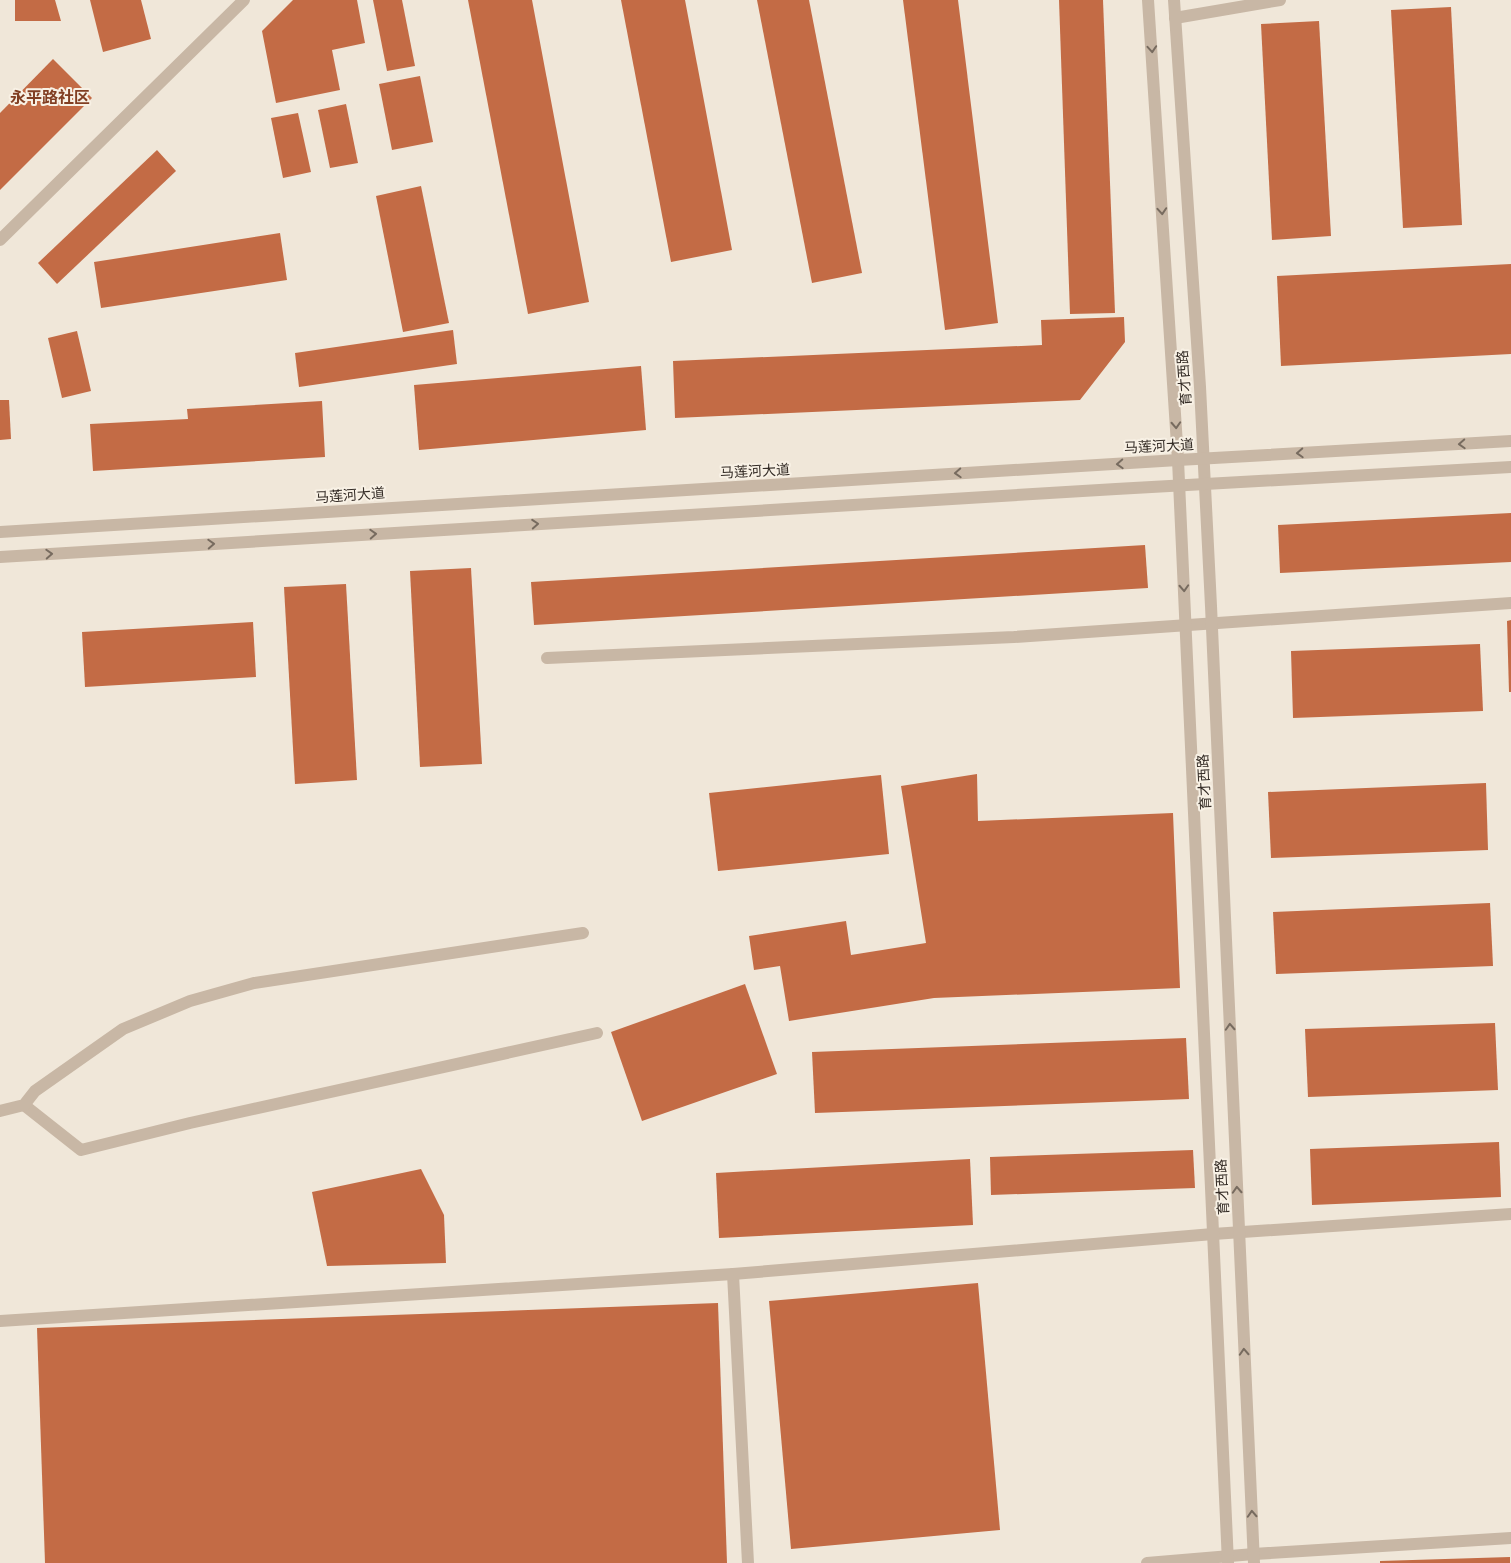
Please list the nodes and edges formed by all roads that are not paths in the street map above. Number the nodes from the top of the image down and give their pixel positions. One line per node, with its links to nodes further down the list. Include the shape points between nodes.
1 (244, 0): 6 (street)
2 (1148, 0): 9 (street, 育才西路, one-way to 9)
3 (1174, 0): 5 (street, 育才西路)
4 (1280, 0): 5 (street)
5 (1175, 18): 8 (street, 育才西路)
6 (0, 240)
7 (1511, 441): 8 (street, 马莲河大道, one-way to 8)
8 (1203, 458): 9 (street, 马莲河大道); 11 (street, 育才西路)
9 (1178, 460): 12 (street, 育才西路); 13 (street, 马莲河大道, one-way to 13)
10 (1511, 467): 11 (street)
11 (1204, 484): 12 (street); 16 (street, 育才西路)
12 (1179, 485): 14 (street, one-way to 12); 17 (street, 育才西路, one-way to 17)
13 (0, 532)
14 (0, 557)
15 (1511, 603): 16 (street)
16 (1212, 624): 17 (street); 24 (street, 育才西路, one-way to 16)
17 (1186, 625): 18 (street, via 1014,637); 25 (street, 育才西路)
18 (547, 658)
19 (583, 933): 21 (street, via 254,983 190,1001 123,1029 35,1091)
20 (597, 1033): 21 (street, via 81,1150)
21 (24, 1105): 22 (street)
22 (0, 1110)
23 (1511, 1214): 24 (street)
24 (1239, 1232): 25 (street); 29 (street, 育才西路, one-way to 24)
25 (1213, 1234): 26 (street); 30 (street, 育才西路)
26 (733, 1274): 27 (street); 31 (street)
27 (0, 1320)
28 (1511, 1538): 29 (street)
29 (1254, 1558): 30 (street)
30 (1227, 1560): 32 (street)
31 (748, 1563)
32 (1147, 1563)

